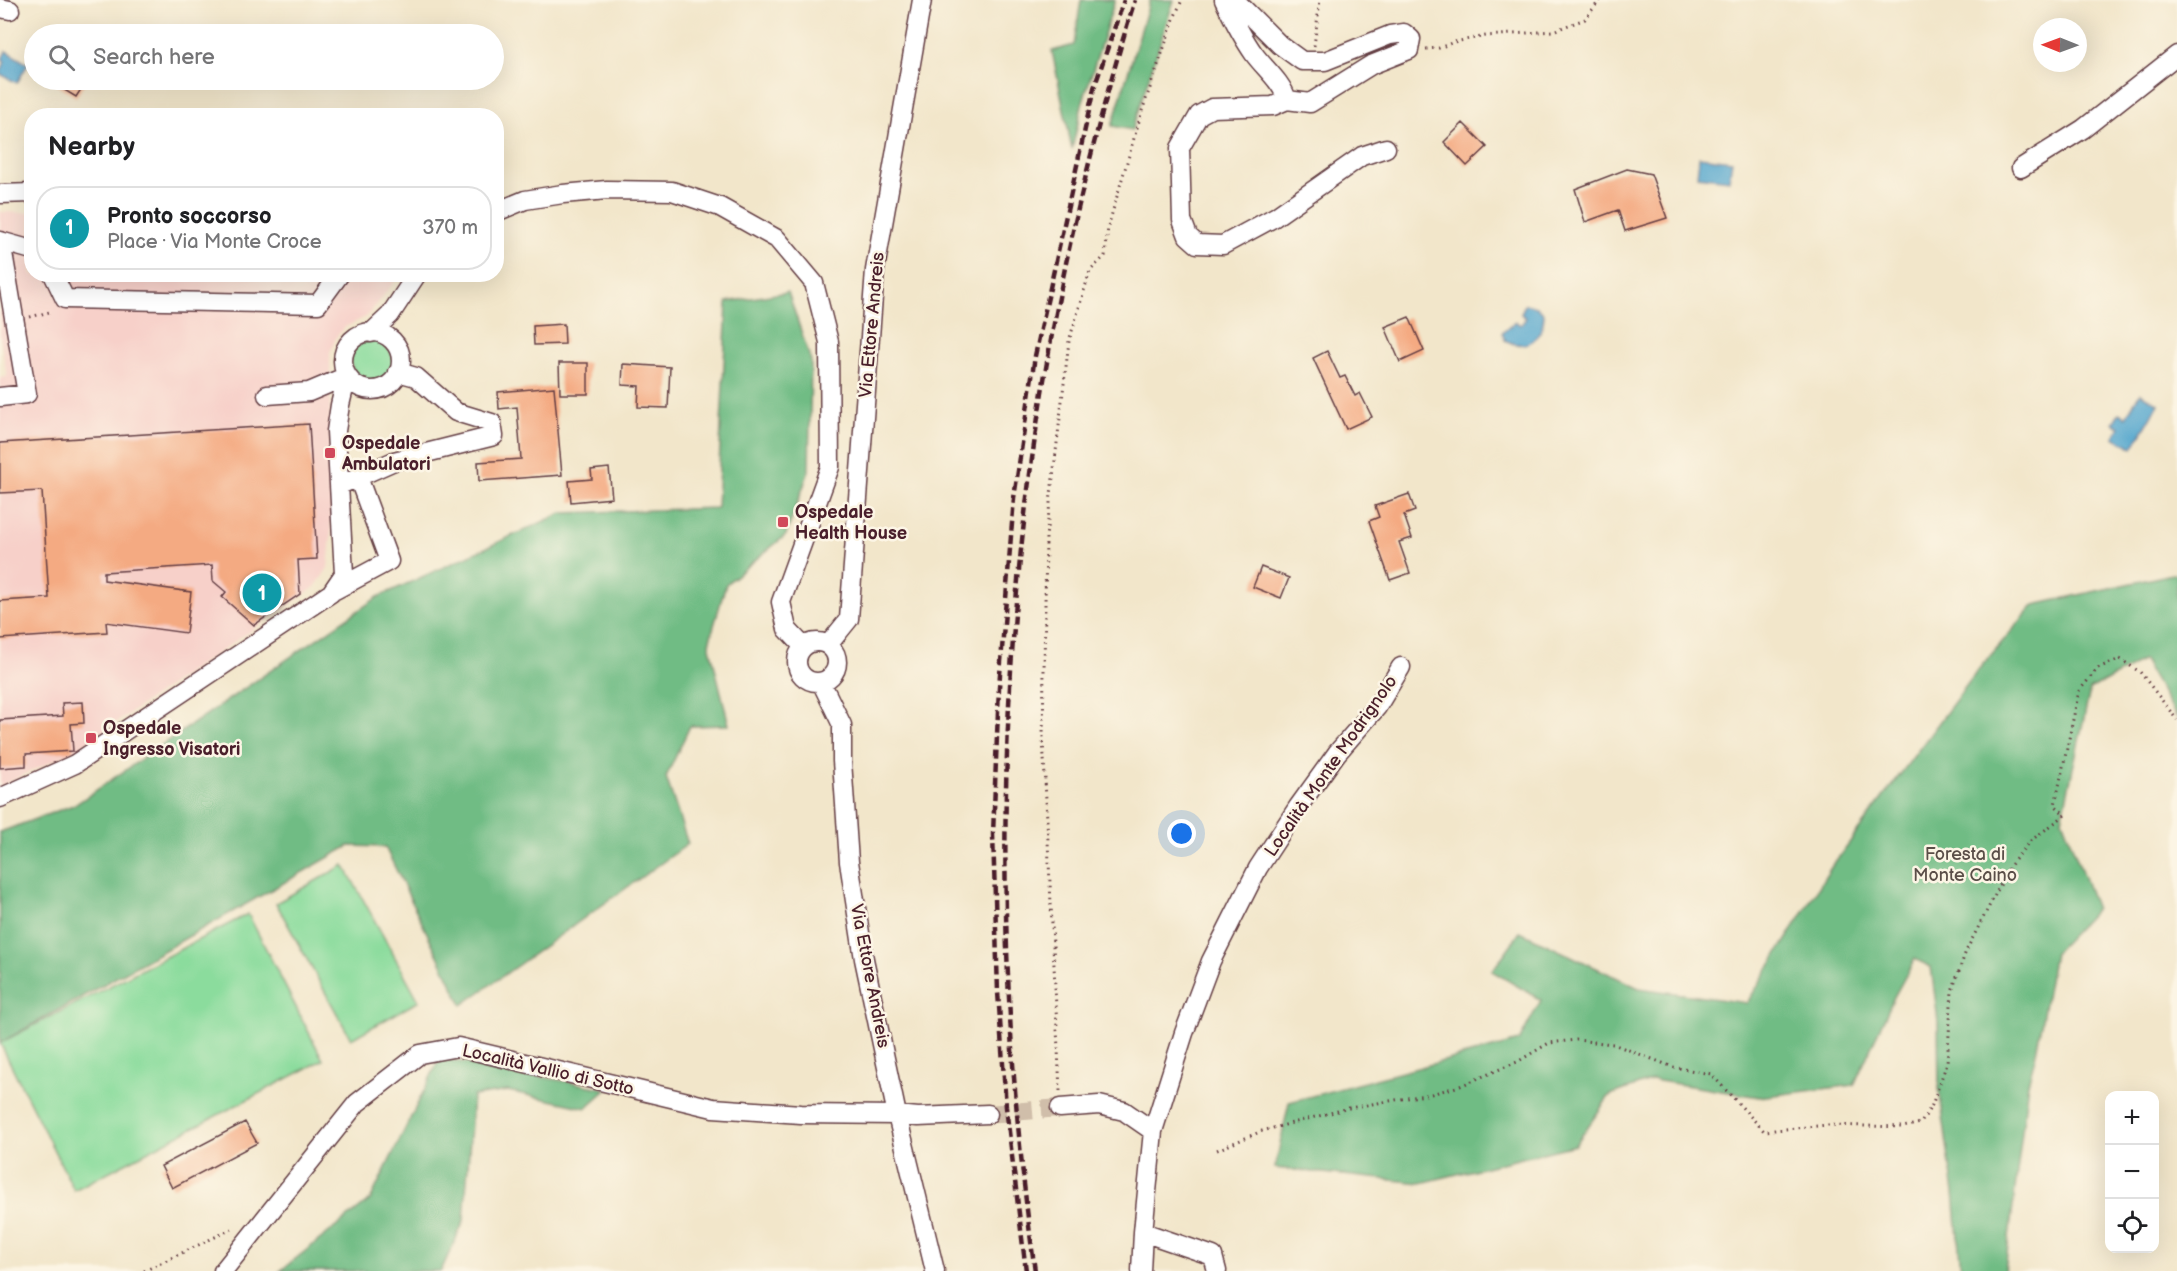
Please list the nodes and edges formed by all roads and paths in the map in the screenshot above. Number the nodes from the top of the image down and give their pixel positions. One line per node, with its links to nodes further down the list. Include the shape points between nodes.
1 (922, 0): 37 (street, Via Ettore Andreis, via 875,270 849,619)
2 (1182, 0): 43 (path, via 1142,111 1108,227 1105,256 1090,271 1069,341 1046,537 1043,737)
3 (1224, 0): 10 (street, via 1238,29)
4 (1235, 0): 9 (street, via 1280,45 1302,61)
5 (1320, 0): 9 (path)
6 (1600, 0): 7 (path, via 1585,19 1553,31 1486,36 1439,48)
7 (1409, 50): 9 (street, via 1411,39 1404,33); 10 (street, via 1371,64 1310,103)
8 (2177, 55): 12 (street, via 2083,129)
9 (1312, 62)
10 (1287, 100): 11 (street, via 1273,105 1212,108 1198,115 1180,148 1182,220 1188,236 1197,244 1223,244 1275,218 1362,156)
11 (1386, 148)
12 (2022, 168)
13 (24, 192): 14 (street)
14 (0, 194)
15 (525, 200): 16 (street); 17 (street); 38 (street, via 607,190 672,191 720,207 777,239 814,283 829,342 830,467 781,602 787,629)
16 (504, 202)
17 (504, 209)
18 (0, 241): 19 (street); 25 (street)
19 (24, 248)
20 (57, 282): 23 (street)
21 (334, 282): 23 (street, via 318,304)
22 (412, 282): 24 (street)
23 (65, 299): 25 (path, via 54,310)
24 (390, 315): 26 (street); 27 (street)
25 (14, 321): 32 (street, via 27,394)
26 (371, 333): 27 (street); 29 (street, via 357,336 345,350)
27 (389, 338): 28 (street)
28 (408, 364): 30 (street, via 388,385); 34 (street, via 456,412 492,423 494,436 393,461)
29 (347, 376): 30 (street); 31 (street, via 309,392); 33 (street)
30 (365, 389): 33 (street)
31 (267, 395)
32 (0, 397)
33 (340, 405): 35 (street, via 336,431)
34 (358, 477): 35 (street); 36 (street, via 389,561)
35 (340, 485): 36 (street, via 344,574)
36 (331, 593): 42 (street, via 75,764)
37 (828, 645): 38 (street, via 820,642); 40 (street, via 834,651 837,666)
38 (804, 647): 40 (street, via 798,660 801,674)
39 (1401, 667): 46 (street, Località Monte Modrignolo, via 1377,707 1337,753 1258,868 1211,961)
40 (821, 682): 45 (street, Via Ettore Andreis, via 842,725 849,862 864,959)
41 (2177, 720): 47 (path, via 2140,672 2120,659 2098,668 2079,691 2055,805 2066,815 2030,842 2010,866 1966,951 1952,991 1947,1063 1921,1123 1764,1131 1711,1074 1673,1066 1613,1044 1576,1040 1549,1043 1517,1062 1460,1086 1349,1108 1262,1131)
42 (0, 798)
43 (1060, 1108): 46 (street, via 1099,1105 1124,1111)
44 (988, 1114): 45 (street, Località Vallio di Sotto)
45 (897, 1115): 51 (street, Località Vallio di Sotto, via 713,1108 458,1047 420,1054 357,1102); 52 (street, Via Ettore Andreis)
46 (1153, 1131): 49 (street, Località Monte Modrignolo)
47 (1217, 1150)
48 (237, 1227): 50 (path)
49 (1143, 1232): 53 (street, Località Monte Modrignolo); 54 (street, via 1213,1256)
50 (144, 1271)
51 (223, 1271)
52 (935, 1271)
53 (1141, 1271)
54 (1217, 1271)

